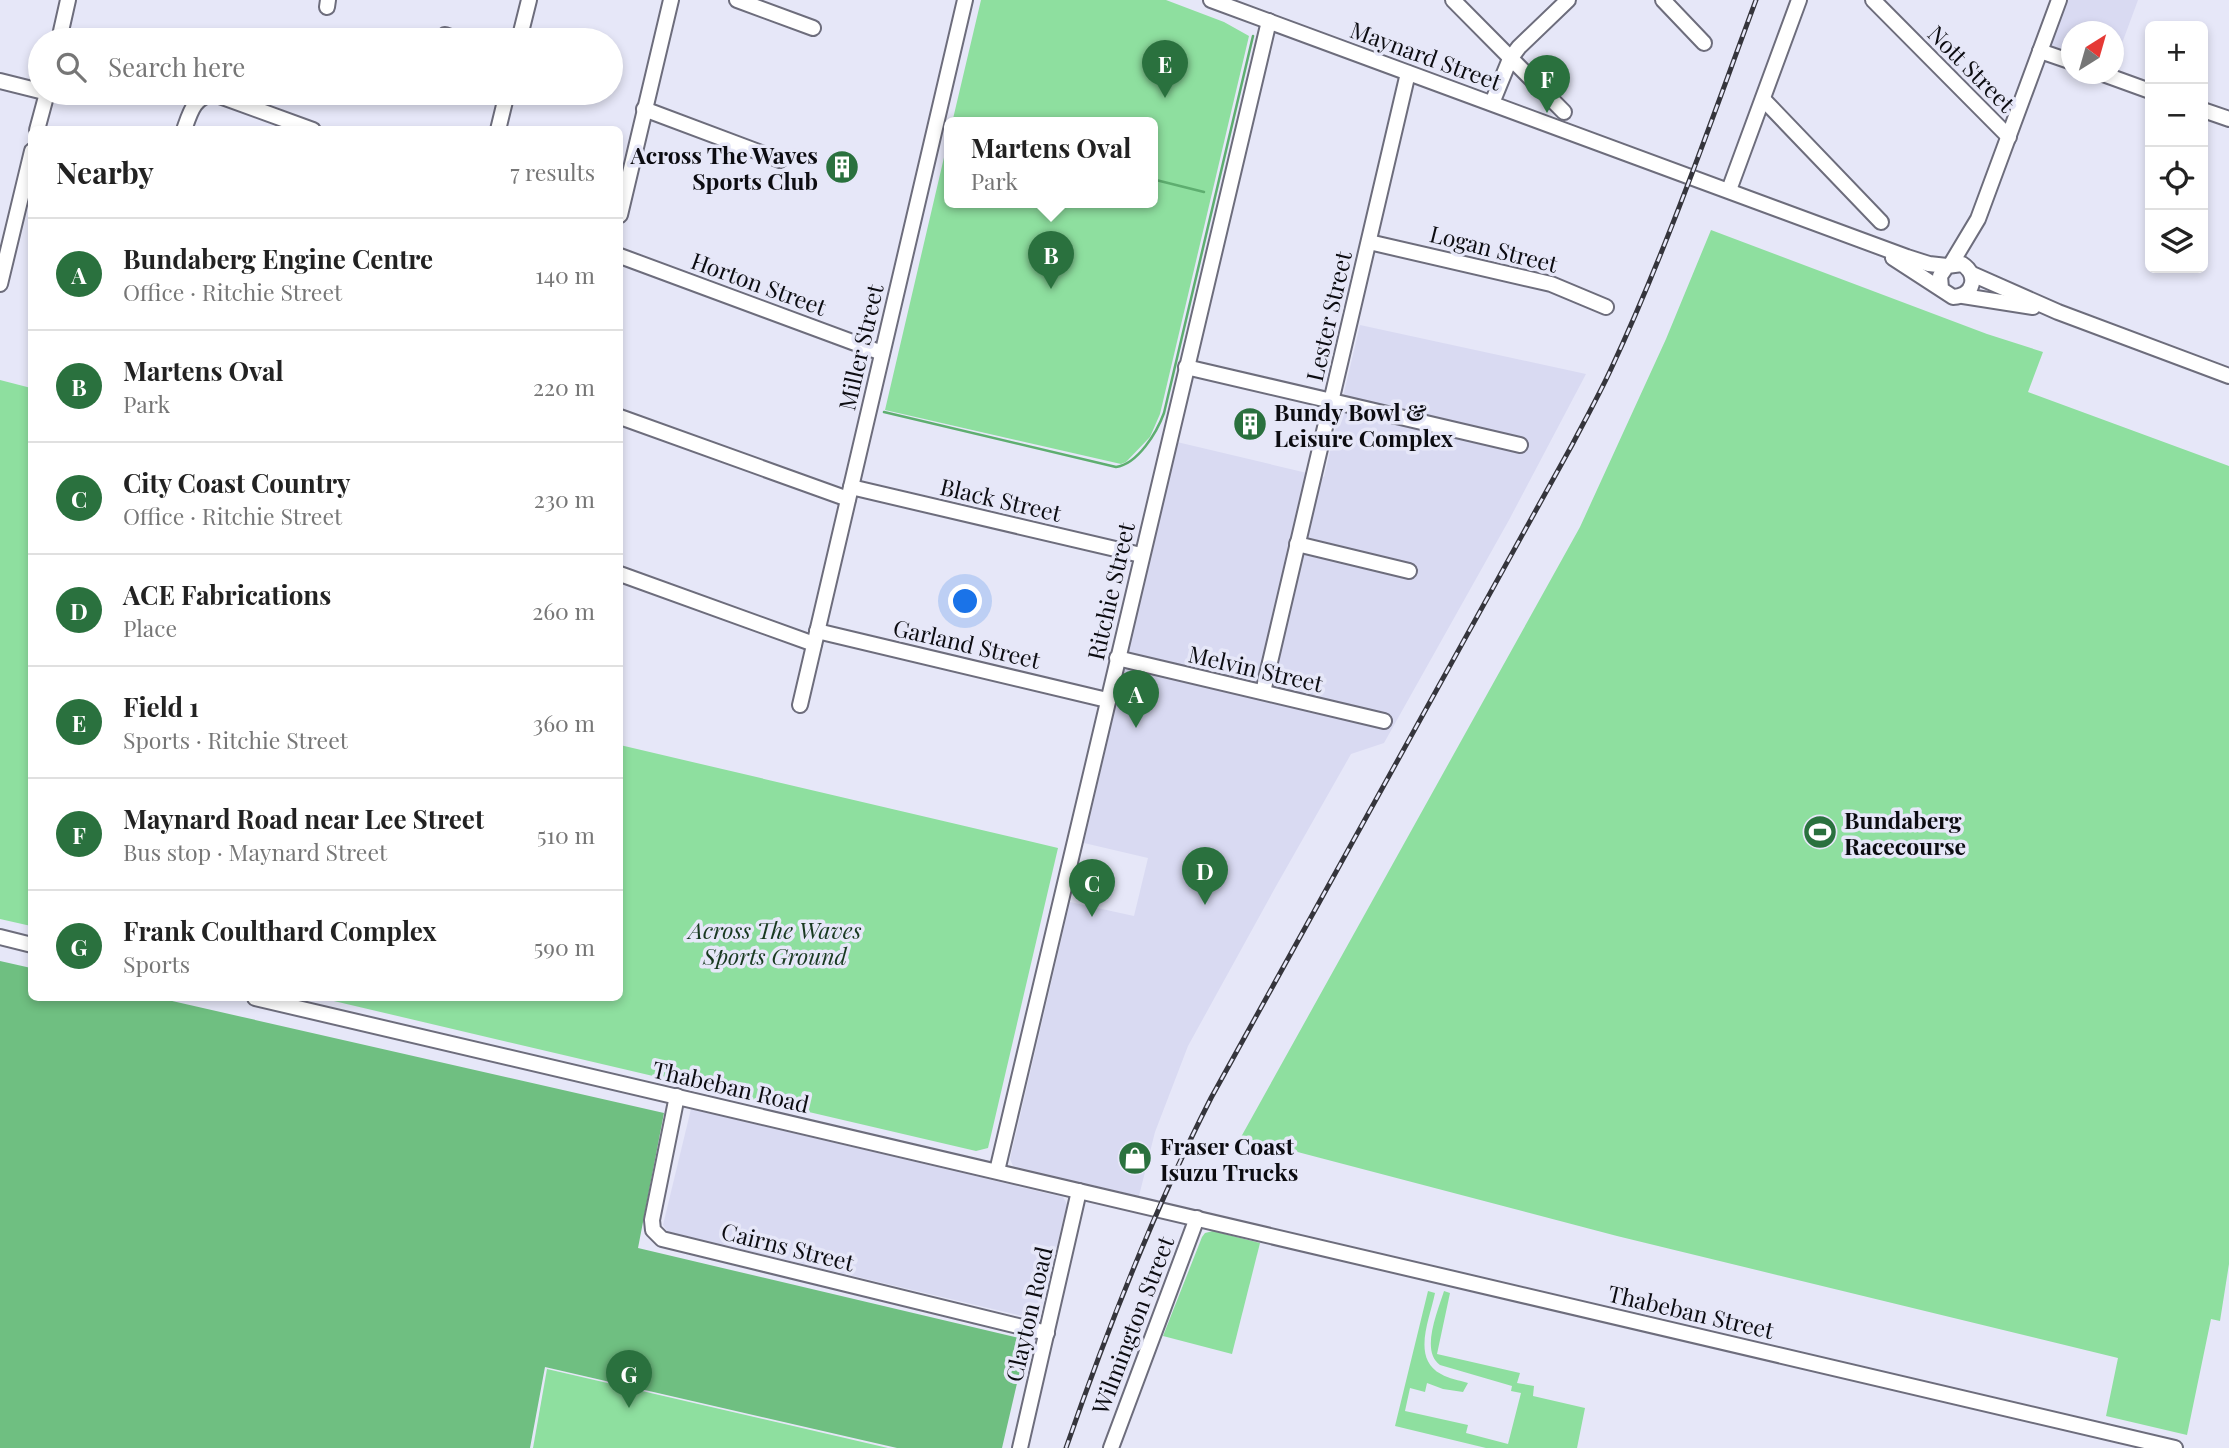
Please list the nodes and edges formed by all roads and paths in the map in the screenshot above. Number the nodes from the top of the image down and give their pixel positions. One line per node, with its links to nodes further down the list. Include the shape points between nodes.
1 (68, 0): 14 (street)
2 (529, 0): 15 (street)
3 (671, 0): 32 (street)
4 (737, 0): 16 (street)
5 (965, 0): 57 (street, Miller Street)
6 (1211, 0): 13 (street, Maynard Street)
7 (1452, 0): 20 (street)
8 (1568, 0): 20 (street)
9 (1662, 0): 17 (street)
10 (1799, 0): 26 (street)
11 (1873, 0): 40 (street, Nott Street)
12 (2059, 0): 18 (street)
13 (1269, 21): 21 (street, Maynard Street); 58 (street, Ritchie Street)
14 (62, 28)
15 (522, 28)
16 (813, 28)
17 (1704, 43)
18 (2040, 51): 19 (street); 40 (street)
19 (2061, 58)
20 (1510, 59): 27 (street); 33 (street)
21 (1408, 73): 27 (street, Maynard Street); 48 (street, Lester Street)
22 (0, 81): 24 (street)
23 (2124, 82): 25 (street)
24 (28, 87)
25 (2145, 89)
26 (1763, 99): 43 (street); 46 (street)
27 (1492, 103): 43 (street, Maynard Street)
28 (44, 105): 36 (street)
29 (194, 105): 37 (street)
30 (244, 105): 38 (street)
31 (504, 105): 39 (street)
32 (644, 109): 41 (street); 44 (street)
33 (1564, 112)
34 (2208, 112): 35 (street)
35 (2229, 119)
36 (38, 126)
37 (186, 126)
38 (302, 126)
39 (499, 126)
40 (2009, 137): 45 (street)
41 (780, 160)
42 (28, 164): 52 (street)
43 (1729, 190): 47 (street, Maynard Street)
44 (623, 202)
45 (1978, 219): 50 (street); 51 (street, via 1970,252)
46 (1881, 222)
47 (1862, 241): 50 (street, Maynard Street, via 1929,264); 53 (street, Maynard Street)
48 (1368, 242): 55 (street, Logan Street, via 1551,284); 60 (street, Lester Street)
49 (623, 257): 57 (street, Horton Street)
50 (1949, 265): 51 (street, via 1962,264); 53 (street, via 1940,276)
51 (1971, 273): 54 (street, via 1972,287); 56 (street)
52 (0, 284)
53 (1941, 288): 54 (street, via 1949,296)
54 (1963, 296): 56 (street)
55 (1605, 307)
56 (2058, 312): 59 (street)
57 (883, 353): 63 (street, Miller Street)
58 (1186, 367): 60 (street); 65 (street, Ritchie Street)
59 (2229, 376)
60 (1332, 401): 62 (street); 64 (street, Lester Street)
61 (623, 418): 63 (street, Black Street)
62 (1520, 445)
63 (850, 493): 65 (street, Black Street); 68 (street, Miller Street)
64 (1297, 544): 66 (street); 70 (street, Lester Street)
65 (1141, 555): 69 (street, Ritchie Street)
66 (1409, 571)
67 (623, 575): 68 (street, Garland Street)
68 (816, 638): 71 (street, Garland Street); 72 (street, Miller Street)
69 (1117, 658): 70 (street, Melvin Street); 71 (street, Ritchie Street)
70 (1263, 692): 73 (street, Melvin Street)
71 (1107, 700): 78 (street, Ritchie Street)
72 (800, 705)
73 (1384, 722)
74 (0, 937): 75 (street)
75 (28, 944)
76 (269, 1001): 77 (street, Thabeban Road)
77 (677, 1097): 78 (street, Thabeban Road); 81 (street, Cairns Street, via 652,1220 653,1230 662,1240)
78 (997, 1171): 79 (street, Thabeban Road)
79 (1079, 1191): 80 (street, Thabeban Road); 81 (street, Clayton Road)
80 (1197, 1218): 83 (street, Wilmington Street); 84 (street, Thabeban Street)
81 (1047, 1333): 82 (street, Clayton Road)
82 (1020, 1448)
83 (1111, 1448)
84 (2175, 1448)

